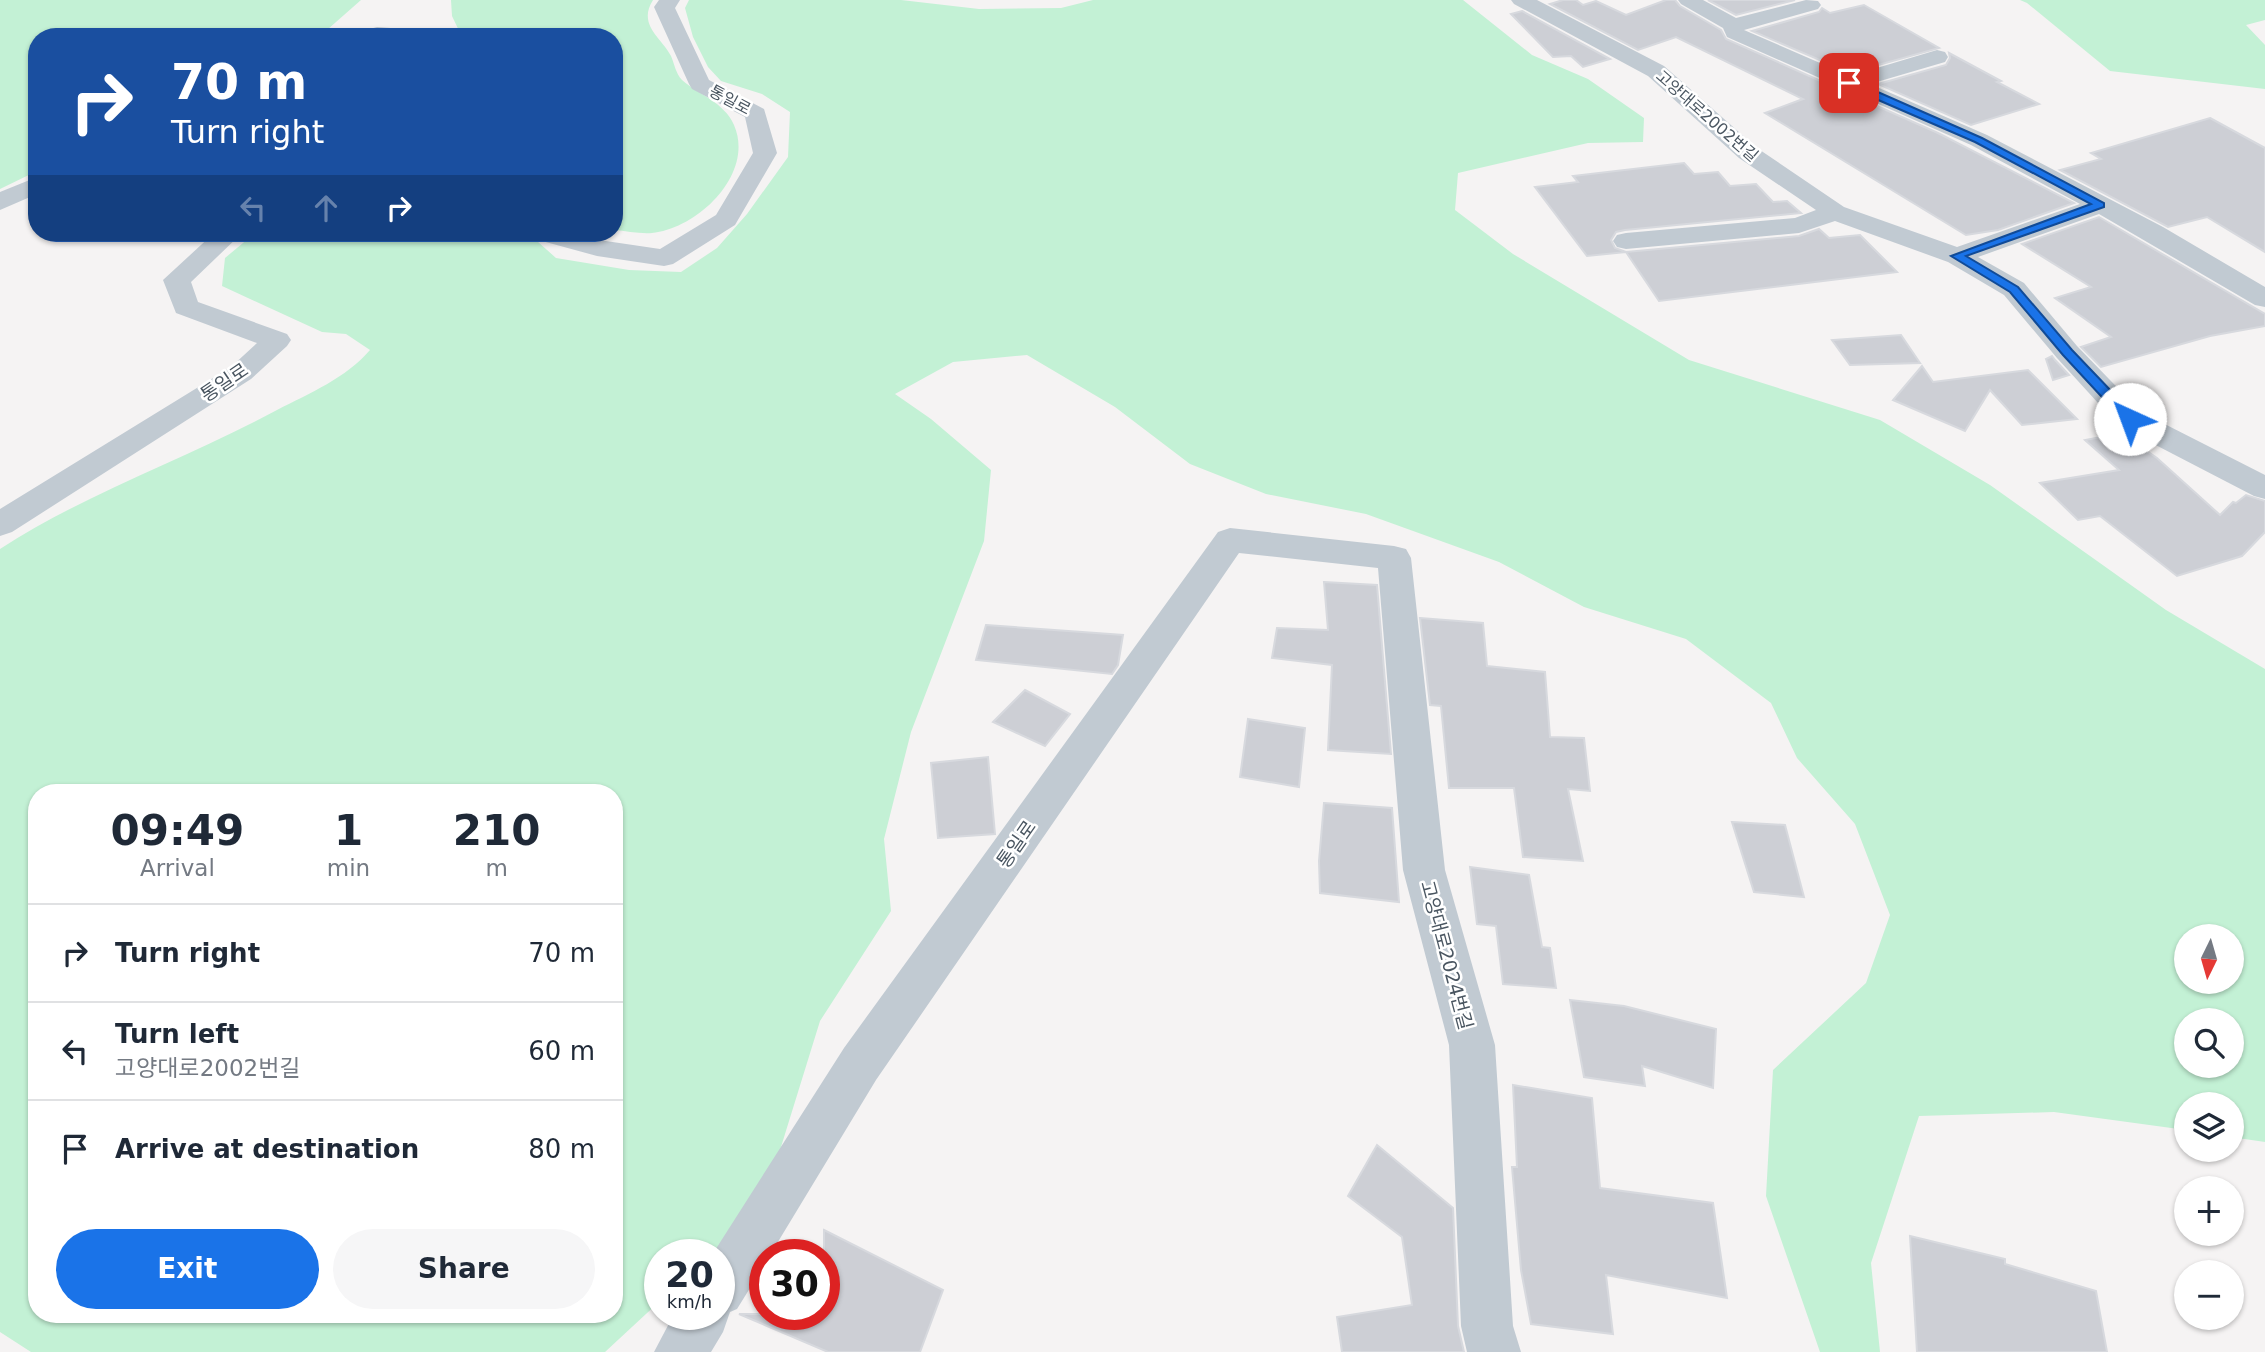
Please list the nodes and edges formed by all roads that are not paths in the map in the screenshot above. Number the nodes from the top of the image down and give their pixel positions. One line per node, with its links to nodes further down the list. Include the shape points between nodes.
1 (670, 0): 14 (street, 통일로, via 664,7 701,84 756,114 765,153 726,219 664,258)
2 (1521, 0): 11 (street, 고양대로2002번길, via 1656,71 1748,153)
3 (1688, 0): 5 (street)
4 (1811, 5): 5 (street)
5 (1733, 25): 7 (street, via 1734,33)
6 (1937, 57): 7 (street)
7 (1849, 83): 10 (street, via 1979,140)
8 (28, 188): 9 (street)
9 (0, 202)
10 (2100, 205): 15 (street); 17 (street)
11 (1835, 212): 12 (street, via 1799,225); 15 (street, 고양대로2002번길)
12 (1626, 241)
13 (219, 242): 20 (street, 통일로, via 177,280 186,307 277,340 241,373)
14 (576, 242)
15 (1957, 256): 19 (street, 고양대로2002번길, via 2014,289 2130,419)
16 (2265, 264): 17 (street)
17 (2231, 279): 18 (street)
18 (2265, 299)
19 (2265, 488)
20 (0, 524)
21 (1394, 558): 22 (street, 통일로, via 1230,540 860,1065); 25 (street, 고양대로2024번길, via 1424,870 1472,1045 1487,1326)
22 (735, 1265)
23 (695, 1330): 24 (street)
24 (681, 1352)
25 (1494, 1352)

